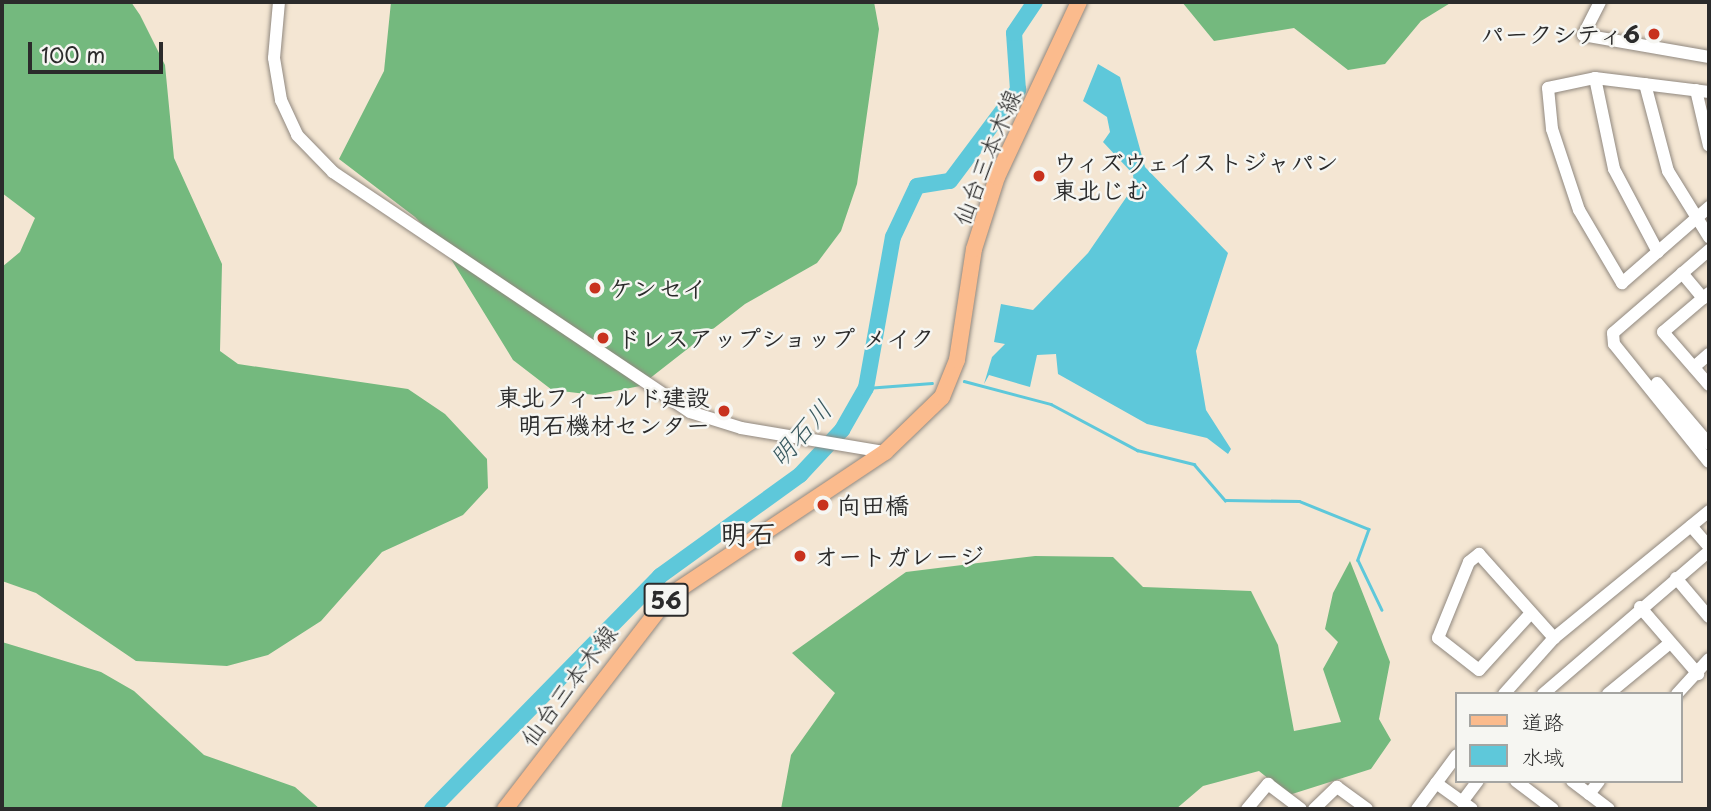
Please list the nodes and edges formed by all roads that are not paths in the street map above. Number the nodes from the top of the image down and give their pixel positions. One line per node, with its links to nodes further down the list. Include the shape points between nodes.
1 (279, 2): 21 (street, via 274,58 281,100 297,135 333,172 690,412 741,428)
2 (1079, 2): 21 (main road, 仙台三本木線 / 56, via 983,218 947,387 928,415)
3 (1600, 2): 4 (street, via 1583,35)
4 (1709, 57)
5 (1595, 79): 6 (street); 13 (street, via 1614,169); 13 (street, via 1548,89 1567,179 1622,283)
6 (1646, 84): 7 (street); 10 (street, via 1664,161)
7 (1703, 91): 8 (street)
8 (1709, 146)
9 (1709, 207): 10 (street)
10 (1695, 219): 11 (street); 13 (street)
11 (1709, 236)
12 (1709, 250): 14 (street)
13 (1658, 252)
14 (1682, 274): 15 (street); 16 (street)
15 (1706, 295): 18 (street, via 1663,332)
16 (1613, 333): 20 (street); 22 (street, via 1614,344)
17 (1709, 354): 18 (street)
18 (1694, 367): 19 (street)
19 (1709, 385)
20 (1709, 444)
21 (884, 452): 46 (main road, 仙台三本木線 / 56, via 669,596)
22 (1709, 462)
23 (1709, 511): 24 (street)
24 (1691, 526): 25 (street); 30 (street)
25 (1709, 549): 26 (street)
26 (1676, 578): 27 (street); 29 (street)
27 (1640, 607): 31 (street); 35 (street)
28 (1531, 613): 28 (street, via 1479,670 1438,638 1469,562 1479,554); 30 (street)
29 (1709, 617)
30 (1554, 638): 34 (street)
31 (1670, 643): 33 (street); 36 (street)
32 (1709, 659): 33 (street)
33 (1698, 674): 37 (street)
34 (1506, 692)
35 (1545, 692)
36 (1610, 692)
37 (1680, 692)
38 (1456, 756): 39 (street)
39 (1436, 783): 45 (street); 51 (street)
40 (1477, 783): 45 (street)
41 (1519, 783): 52 (street)
42 (1575, 783): 44 (street)
43 (1597, 783): 44 (street)
44 (1589, 794): 53 (street)
45 (1467, 806)
46 (505, 809)
47 (1247, 809): 48 (street, via 1268,784)
48 (1301, 809)
49 (1314, 809): 50 (street, via 1337,787)
50 (1367, 809)
51 (1416, 809)
52 (1553, 809)
53 (1609, 809)

